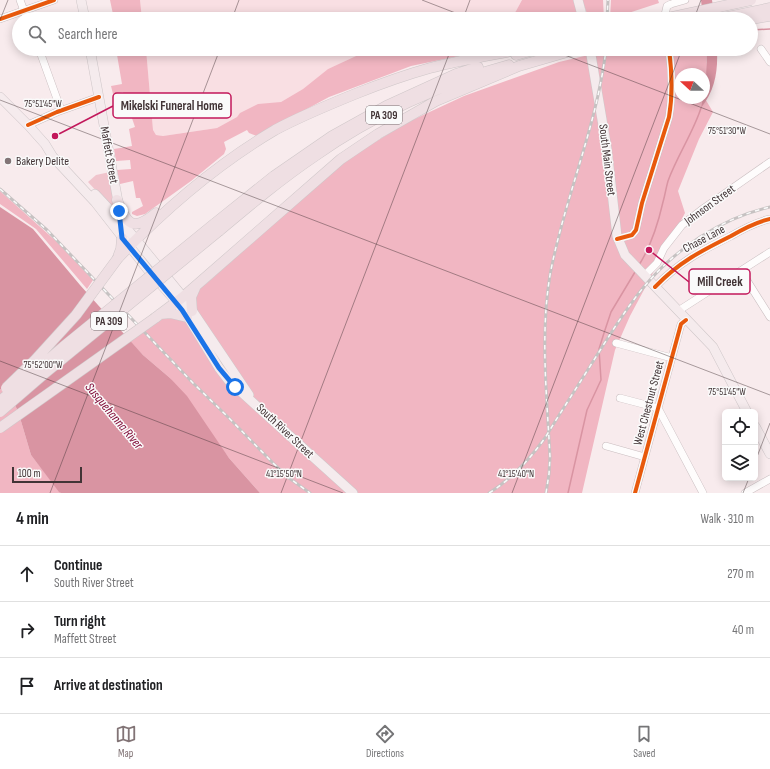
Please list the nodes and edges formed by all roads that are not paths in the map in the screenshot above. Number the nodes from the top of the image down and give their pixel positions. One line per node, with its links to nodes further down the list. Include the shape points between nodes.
1 (20, 0): 8 (street)
2 (54, 0): 8 (street)
3 (81, 0): 10 (main road)
4 (578, 0): 11 (main road)
5 (685, 0): 12 (street, via 667,6)
6 (751, 0): 13 (highway, bridge)
7 (770, 8): 14 (highway)
8 (24, 11): 9 (street)
9 (21, 12)
10 (84, 12)
11 (581, 12)
12 (665, 12)
13 (695, 12)
14 (751, 12)
15 (12, 15): 18 (street)
16 (770, 16): 17 (highway)
17 (758, 18)
18 (0, 19)
19 (761, 49): 28 (street)
20 (42, 56): 31 (street)
21 (91, 56): 30 (main road, Maffett Street)
22 (488, 56): 35 (highway, via 430,68 322,107 256,142 222,164)
23 (514, 56): 40 (highway, PA 309, via 456,74 386,106 332,136 274,176)
24 (543, 56): 40 (highway, PA 309, via 478,73 416,99 359,128 316,155)
25 (552, 56): 48 (highway, via 519,66 436,101 378,134 341,159)
26 (591, 56): 42 (main road, South Main Street, via 607,149)
27 (670, 56): 42 (street, via 672,102 669,117 636,230 632,235)
28 (770, 62)
29 (0, 97): 32 (main road, South River Street)
30 (99, 97): 31 (street); 36 (main road, Maffett Street)
31 (62, 110): 32 (street)
32 (28, 125): 33 (main road, South River Street)
33 (45, 144): 39 (main road, South River Street, via 57,153); 41 (main road, South River Street, via 53,157 94,202)
34 (770, 163): 46 (street, Johnson Street, via 682,225 664,248 657,263)
35 (192, 189): 36 (highway, via 139,224 127,220); 37 (highway)
36 (118, 200): 39 (main road, Maffett Street)
37 (168, 210): 39 (highway, via 138,230); 43 (highway)
38 (770, 219): 49 (street, Chase Lane, via 750,226 689,258 668,273)
39 (124, 225): 41 (main road, Maffett Street); 43 (main road, South River Street)
40 (217, 228): 60 (highway, PA 309, bridge, via 63,347); 63 (highway, PA 309, bridge)
41 (122, 238): 43 (main road, South River Street); 45 (highway)
42 (617, 239): 46 (main road, South Main Street, via 625,255)
43 (132, 243): 45 (highway); 50 (main road, South River Street)
44 (770, 252): 47 (street)
45 (118, 258): 58 (highway, bridge, via 76,316)
46 (638, 269): 49 (main road, South Main Street)
47 (741, 271): 51 (street); 54 (street)
48 (197, 285): 50 (highway); 52 (highway, via 191,297)
49 (655, 287): 51 (main road, South Main Street)
50 (180, 300): 52 (main road, South River Street); 53 (highway)
51 (678, 311): 55 (main road, South Main Street)
52 (189, 314): 53 (highway); 70 (main road, South River Street, via 229,381)
53 (157, 316): 64 (highway, bridge)
54 (770, 317)
55 (686, 320): 57 (street, West Chestnut Street, via 681,324); 62 (main road, South Main Street, via 713,347)
56 (616, 343): 57 (street)
57 (672, 358): 61 (street, West Chestnut Street)
58 (0, 394)
59 (620, 398): 61 (street)
60 (0, 401)
61 (658, 408): 68 (street, West Chestnut Street); 72 (street)
62 (745, 409)
63 (0, 412)
64 (0, 428)
65 (758, 432): 67 (main road)
66 (606, 446): 68 (street)
67 (770, 454)
68 (645, 457): 71 (street, West Chestnut Street)
69 (770, 479): 73 (street)
70 (353, 493)
71 (635, 493)
72 (703, 493)
73 (745, 493)

